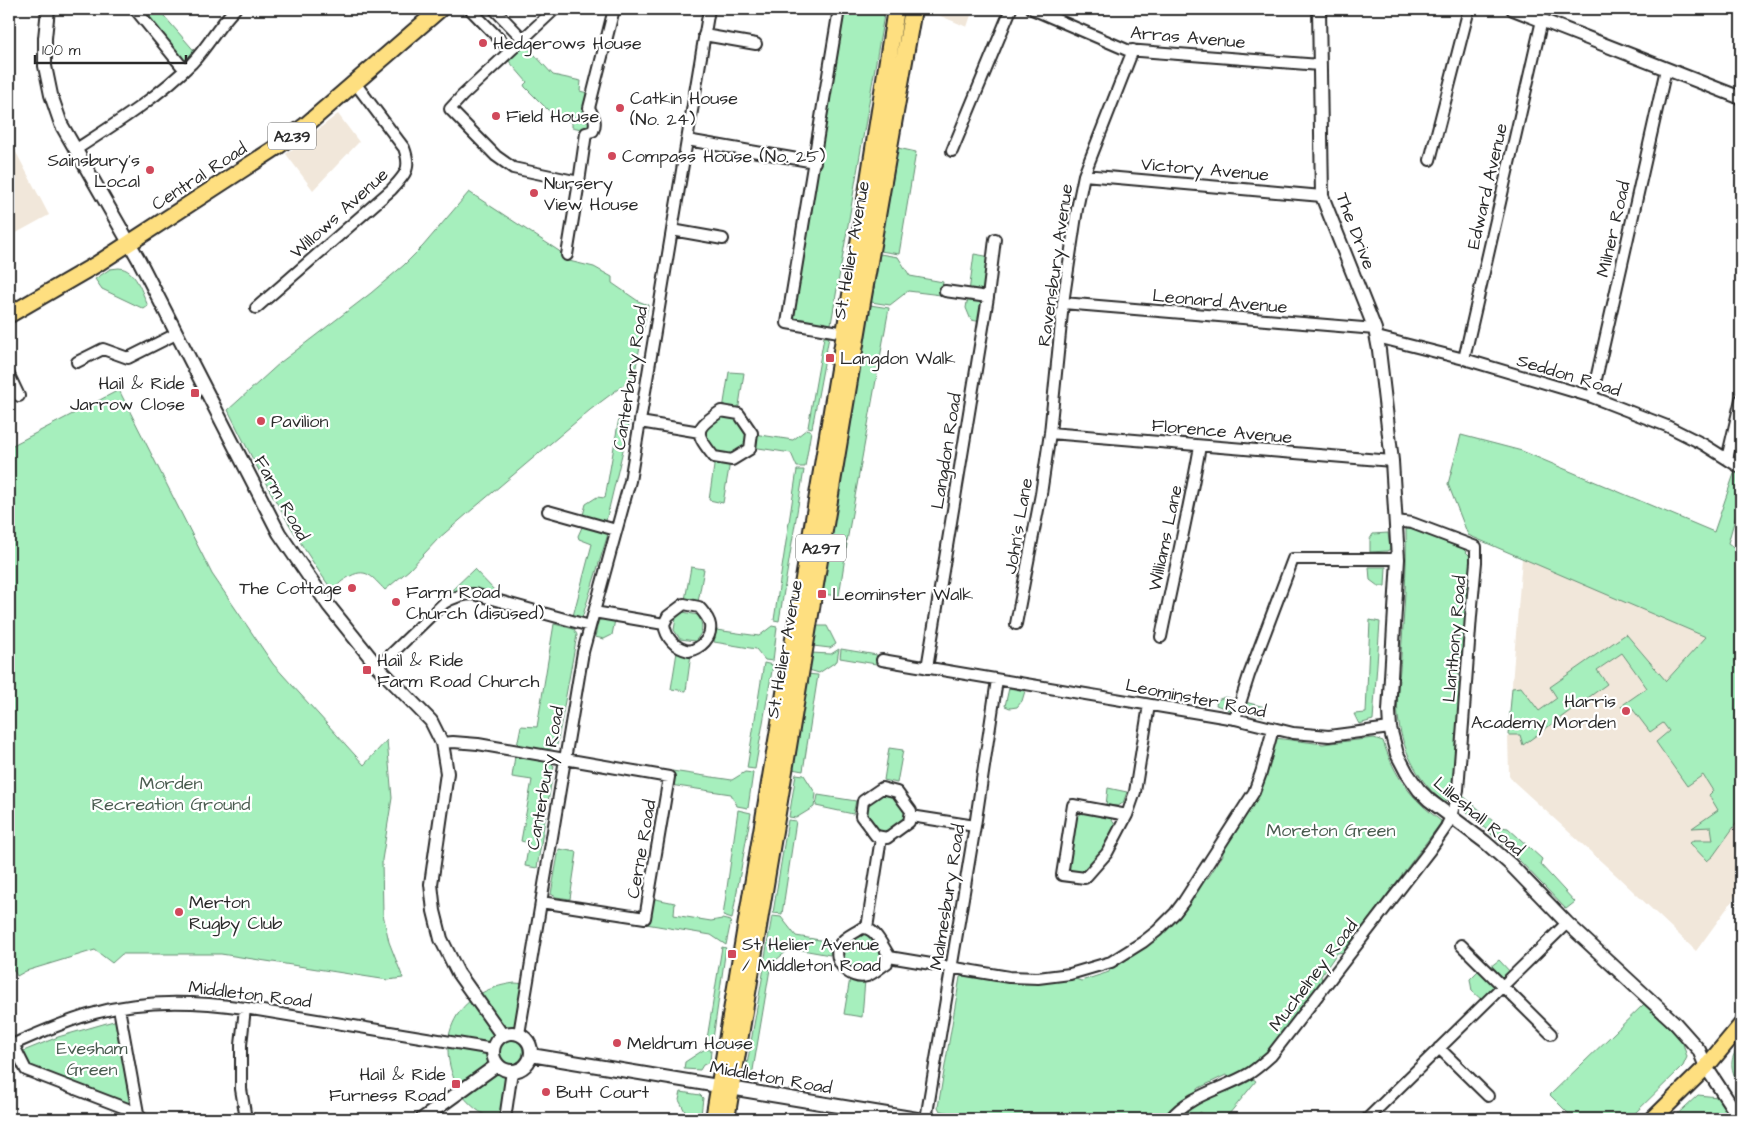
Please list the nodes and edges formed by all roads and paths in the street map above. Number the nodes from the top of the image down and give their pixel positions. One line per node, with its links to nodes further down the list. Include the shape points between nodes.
1 (48, 9): 30 (street, Farm Road, via 45,66 61,124)
2 (135, 9): 25 (street)
3 (235, 9): 25 (street)
4 (440, 9): 27 (main road, Central Road / A239)
5 (470, 9): 22 (street)
6 (494, 9): 20 (street)
7 (614, 9): 35 (street, via 589,108 595,122 593,131 586,133)
8 (708, 9): 19 (street, Canterbury Road)
9 (839, 9): 33 (street, St. Helier Avenue)
10 (896, 9): 47 (highway, St. Helier Avenue / A297)
11 (913, 9): 107 (highway, St. Helier Avenue / A297)
12 (1011, 9): 31 (street)
13 (1032, 9): 23 (street, Arras Avenue)
14 (1319, 9): 24 (street, The Drive)
15 (1469, 9): 32 (street)
16 (1513, 9): 18 (street)
17 (551, 10): 20 (street)
18 (1542, 20): 26 (street); 50 (street, Edward Avenue)
19 (704, 35): 21 (street); 29 (street, Canterbury Road)
20 (522, 39): 22 (street)
21 (756, 44)
22 (510, 50): 35 (street, via 450,109 508,165 521,171)
23 (1133, 50): 24 (street, Arras Avenue); 34 (street, Ravensbury Avenue)
24 (1320, 65): 36 (street, The Drive)
25 (184, 69): 30 (street, via 130,114)
26 (1666, 69): 28 (street); 54 (street, Milner Road)
27 (355, 83): 40 (main road, Central Road / A239, via 277,147); 45 (street, Willows Avenue, via 404,148 408,169 392,190)
28 (1741, 98)
29 (687, 140): 33 (street); 37 (street, Canterbury Road)
30 (74, 150): 40 (street, Farm Road)
31 (952, 151)
32 (1430, 160)
33 (815, 162): 47 (street, St. Helier Avenue, via 787,322)
34 (1084, 175): 36 (street, Victory Avenue); 44 (street, Ravensbury Avenue)
35 (579, 182): 41 (street)
36 (1322, 196): 48 (street, The Drive)
37 (672, 230): 38 (street); 56 (street, Canterbury Road)
38 (723, 239)
39 (995, 239): 43 (street, Langdon Road)
40 (130, 243): 46 (main road, Central Road / A239); 49 (street, Farm Road)
41 (567, 255)
42 (945, 290): 43 (street)
43 (988, 297): 74 (street, Langdon Road)
44 (1062, 303): 48 (street, Leonard Avenue); 58 (street, Ravensbury Avenue)
45 (256, 308)
46 (9, 315)
47 (845, 333): 107 (highway, St. Helier Avenue / A297)
48 (1376, 333): 50 (street, Seddon Road); 61 (street, The Drive)
49 (176, 334): 51 (street, via 128,358 103,349); 73 (street, Farm Road, via 279,533 329,606)
50 (1464, 359): 54 (street, Seddon Road)
51 (77, 362)
52 (9, 375): 53 (street)
53 (19, 396)
54 (1592, 397): 60 (street, Seddon Road, via 1667,426)
55 (1741, 399): 60 (street)
56 (640, 422): 57 (street); 65 (street, Canterbury Road, via 630,480)
57 (700, 432): 57 (street, via 702,424 721,411 739,414 752,433 750,449 732,460 714,457 700,439)
58 (1050, 433): 59 (street, Florence Avenue); 69 (street, John's Lane)
59 (1200, 446): 61 (street, Florence Avenue); 71 (street, Williams Lane)
60 (1727, 459): 62 (street, Seddon Road)
61 (1392, 461): 64 (street, Lilleshall Road)
62 (1741, 468)
63 (548, 511): 65 (street)
64 (1396, 521): 66 (street, Lilleshall Road); 84 (street, Llanthony Road, via 1476,547 1464,725)
65 (616, 530): 67 (street, Canterbury Road)
66 (1398, 559): 77 (street, via 1293,559); 78 (street, Lilleshall Road)
67 (594, 612): 68 (street); 70 (street, Canterbury Road)
68 (664, 624): 68 (street, via 668,616 684,604 699,607 710,623 708,638 694,650 682,649 670,640)
69 (1016, 624)
70 (590, 626): 73 (street, via 474,594 463,594 444,603); 81 (street, Canterbury Road)
71 (1161, 637)
72 (882, 660): 74 (street)
73 (378, 667): 80 (street, Farm Road, via 427,716)
74 (927, 668): 75 (street)
75 (997, 680): 76 (street, Leominster Road); 85 (street, Malmesbury Road)
76 (1149, 705): 77 (street, Leominster Road); 82 (street, via 1135,792)
77 (1235, 719): 79 (street, Leominster Road)
78 (1390, 728): 79 (street, Leominster Road, via 1330,736 1293,734); 84 (street, Lilleshall Road, via 1407,773 1429,800)
79 (1273, 729): 92 (street, via 1254,792 1184,901 1168,921 1143,942 1111,962 1057,977 1016,977)
80 (442, 743): 81 (street, via 478,744); 99 (street, via 446,772 431,884 434,911 441,938 458,973)
81 (565, 759): 87 (street, Canterbury Road); 87 (street, Cerne Road, via 669,777 668,786 645,918)
82 (1127, 815): 82 (street, via 1107,853 1085,878 1062,874 1073,805)
83 (912, 816): 85 (street); 86 (street, via 910,822 887,838); 86 (street, via 897,792 882,788 874,793 863,801 861,816)
84 (1452, 817): 88 (street, Lilleshall Road, via 1506,860); 117 (street, Muchelney Road, via 1271,1056 1251,1073 1184,1106)
85 (975, 826): 92 (street, Malmesbury Road)
86 (881, 838): 89 (street)
87 (541, 902): 97 (street, Canterbury Road)
88 (1567, 922): 93 (street); 105 (street, Lilleshall Road, via 1675,1023 1699,1050)
89 (867, 928): 91 (street, via 872,930); 91 (street, via 849,936 839,946 837,957 845,969 855,976 868,976 887,963)
90 (1461, 945): 93 (street)
91 (889, 957): 92 (street)
92 (952, 968): 116 (street, Malmesbury Road)
93 (1502, 986): 98 (street); 102 (street)
94 (119, 1008): 95 (street, Middleton Road, via 180,1002); 100 (street, Middleton Road, via 97,1012); 109 (street)
95 (245, 1008): 101 (street, Middleton Road); 110 (street, via 241,1089)
96 (1741, 1026): 105 (main road)
97 (519, 1034): 99 (street); 103 (street, via 529,1042)
98 (1551, 1034)
99 (502, 1035): 101 (street)
100 (11, 1045): 109 (street, via 26,1070)
101 (493, 1048): 104 (street)
102 (1439, 1048): 108 (street); 118 (street)
103 (531, 1055): 106 (street, via 526,1064); 107 (street, Middleton Road)
104 (497, 1065): 106 (street); 111 (street)
105 (1706, 1066): 119 (main road); 120 (street, Lilleshall Road)
106 (512, 1071): 112 (street)
107 (726, 1087): 113 (highway, St. Helier Avenue); 114 (highway, St. Helier Avenue / A297); 115 (street, Middleton Road)
108 (1488, 1096)
109 (140, 1116)
110 (246, 1119)
111 (422, 1119)
112 (505, 1119)
113 (714, 1119)
114 (726, 1119)
115 (917, 1119)
116 (926, 1119)
117 (1170, 1119)
118 (1366, 1119)
119 (1654, 1119)
120 (1740, 1119)

